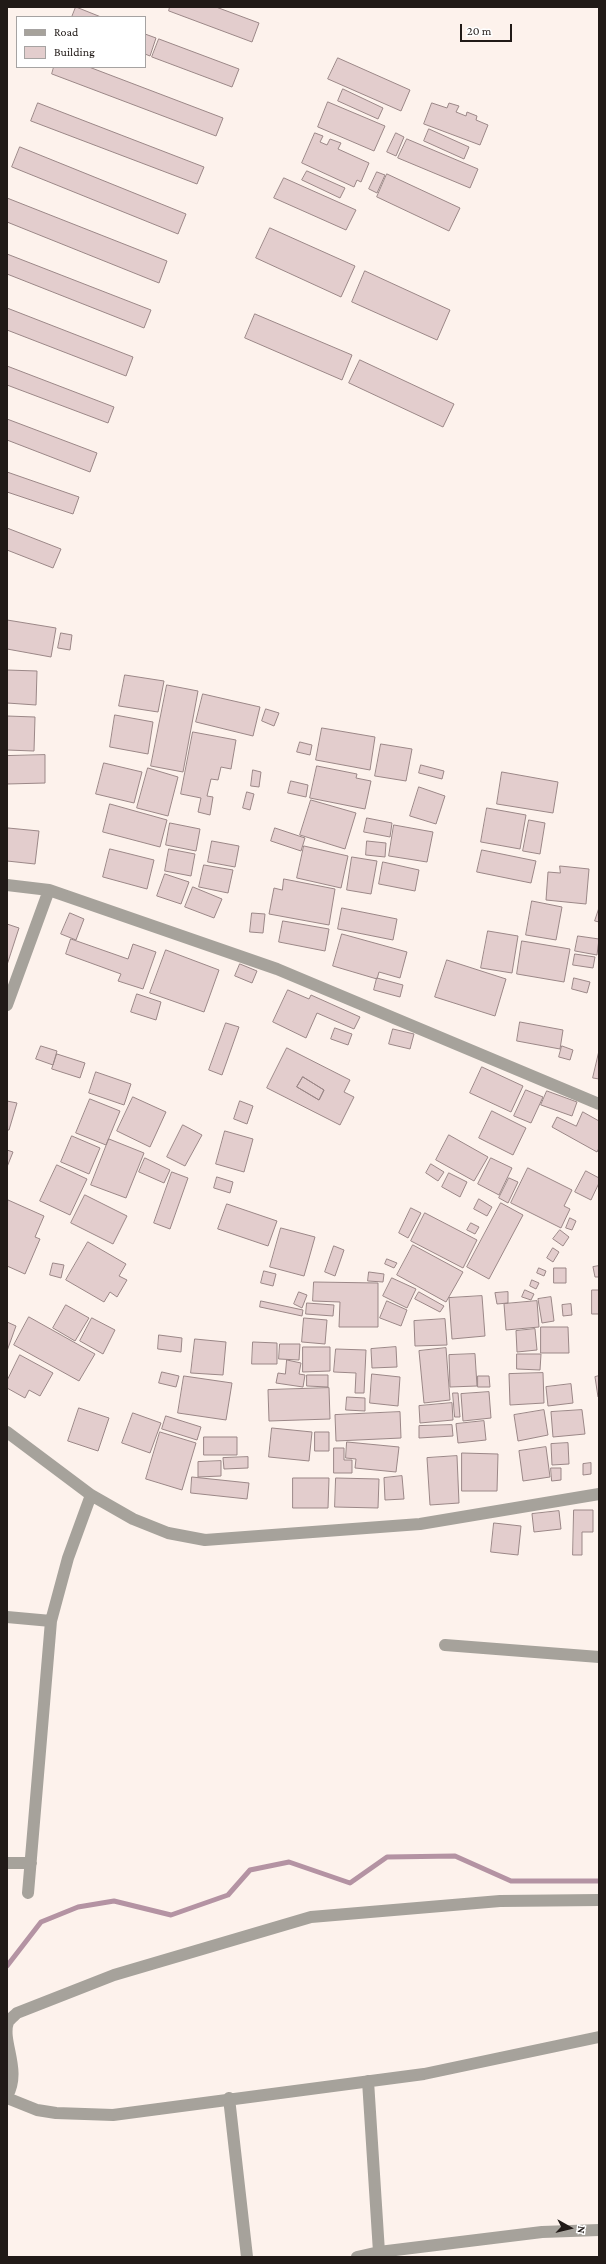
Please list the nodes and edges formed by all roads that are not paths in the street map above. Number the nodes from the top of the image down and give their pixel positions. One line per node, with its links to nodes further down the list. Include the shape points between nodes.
1 (7, 885): 2 (street)
2 (50, 890): 3 (street); 4 (street, via 277,969)
3 (7, 1005)
4 (599, 1104)
5 (7, 1432): 7 (street)
6 (599, 1494): 7 (street, via 420,1524 205,1540 168,1532 133,1519)
7 (91, 1495): 9 (street, via 68,1558)
8 (7, 1617): 9 (street)
9 (51, 1621): 13 (street)
10 (445, 1645): 11 (street)
11 (599, 1657)
12 (7, 1863): 13 (street)
13 (31, 1863): 14 (street)
14 (28, 1893)
15 (599, 1900): 18 (street, via 500,1901 311,1917 114,1975 17,2013 9,2021 12,2086)
16 (596, 2039): 17 (street, via 424,2074)
17 (368, 2081): 19 (street); 21 (street)
18 (7, 2097): 19 (street, via 37,2110 112,2115)
19 (229, 2098): 22 (street)
20 (599, 2230): 21 (street, via 542,2232)
21 (379, 2252): 23 (street)
22 (247, 2257)
23 (357, 2257)

